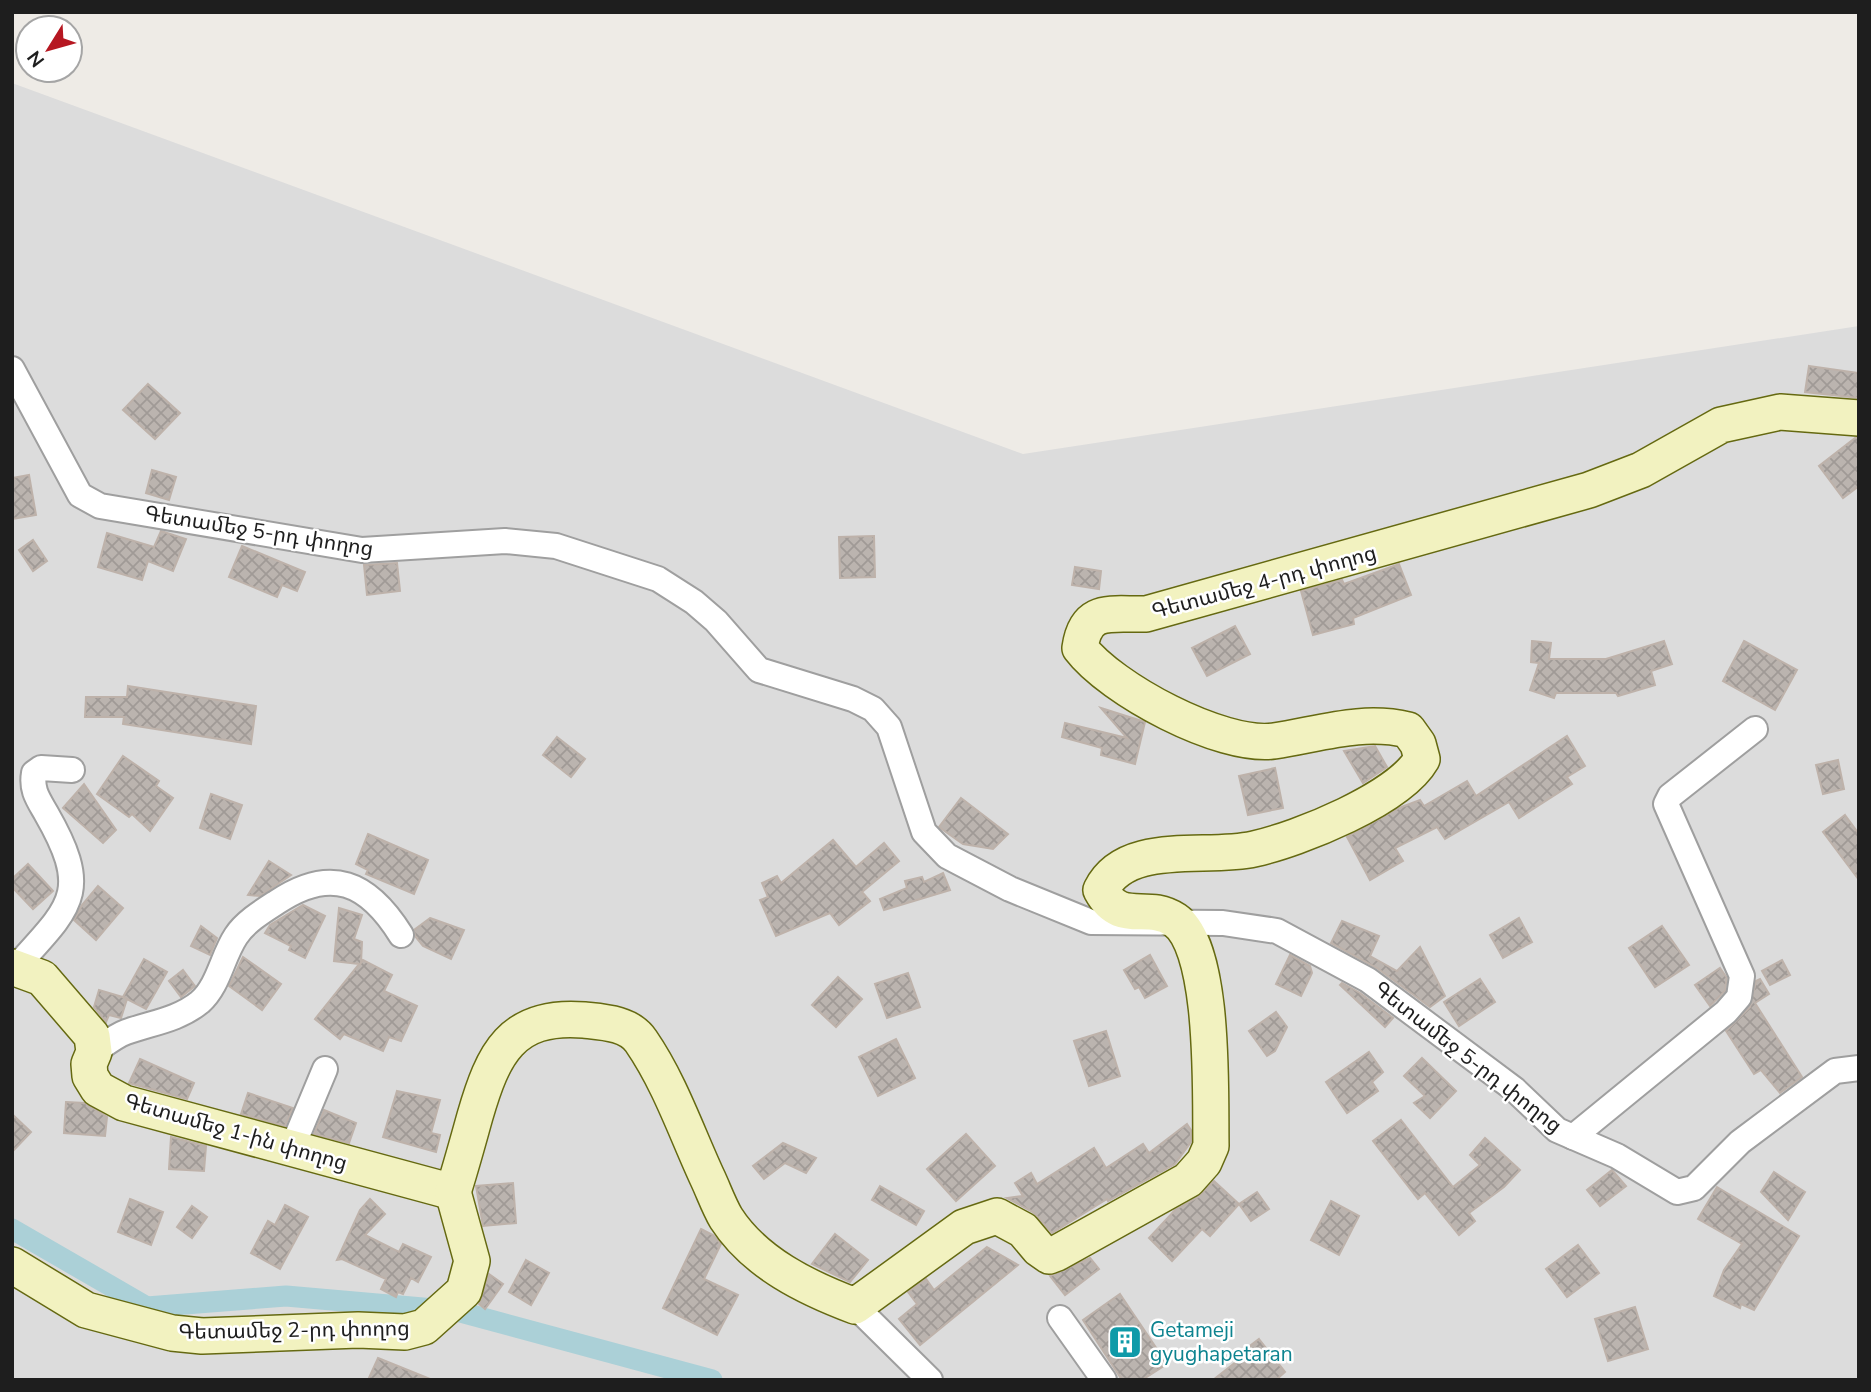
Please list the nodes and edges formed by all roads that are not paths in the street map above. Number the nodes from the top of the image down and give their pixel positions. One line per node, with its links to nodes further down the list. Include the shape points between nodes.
1 (12, 369): 5 (street, Գետամեջ 5-րդ փողոց, via 80,495 100,506 362,551 505,541 556,546 658,579 716,621 759,670 873,709 889,727 924,832 947,856 1010,889 1091,922)
2 (1859, 418): 5 (street, Գետամեջ 4-րդ փողոց, via 1780,412 1721,425 1641,470 1589,490 1146,614 1101,615 1089,620 1080,648 1094,666 1187,722 1216,733 1271,741 1359,725 1387,725 1408,730 1418,744 1422,759 1392,791 1314,828 1255,849 1152,855 1128,862 1107,877 1101,890 1109,905 1119,911 1164,913)
3 (1755, 729): 11 (street, via 1670,796 1666,804 1742,976 1738,997 1695,1038)
4 (72, 770): 7 (street, via 41,768 34,773 34,794 71,862 73,886 68,904)
5 (1179, 923): 11 (street, Գետամեջ 5-րդ փողոց, via 1223,923 1277,931 1368,980 1514,1089 1557,1130); 15 (street, via 1198,970 1210,1033 1211,1146 1205,1162 1188,1180 1049,1256 1023,1230 997,1216 964,1227)
6 (401, 935): 8 (street, via 387,913 354,889 322,881 307,885 244,927 202,1000 184,1014 123,1033)
7 (14, 967): 8 (street, Գետամեջ 1-ին փողոց, via 42,978 92,1036)
8 (94, 1052): 12 (street, Գետամեջ 1-ին փողոց, via 90,1076 98,1089 124,1103)
9 (325, 1069): 12 (street)
10 (1859, 1069): 11 (street, Գետամեջ 5-րդ փողոց, via 1835,1071 1740,1142 1694,1188 1677,1192)
11 (1573, 1136)
12 (292, 1149): 13 (street, Գետամեջ 1-ին փողոց)
13 (453, 1192): 14 (street, Գետամեջ 2-րդ փողոց, via 472,1261 464,1292 424,1326 405,1332 172,1333 86,1310); 15 (street, via 484,1084 495,1058 515,1035 539,1022 613,1023 639,1038 726,1218 754,1250 783,1272)
14 (12, 1265)
15 (855, 1306): 17 (street)
16 (1060, 1318): 18 (street)
17 (930, 1380)
18 (1104, 1380)

